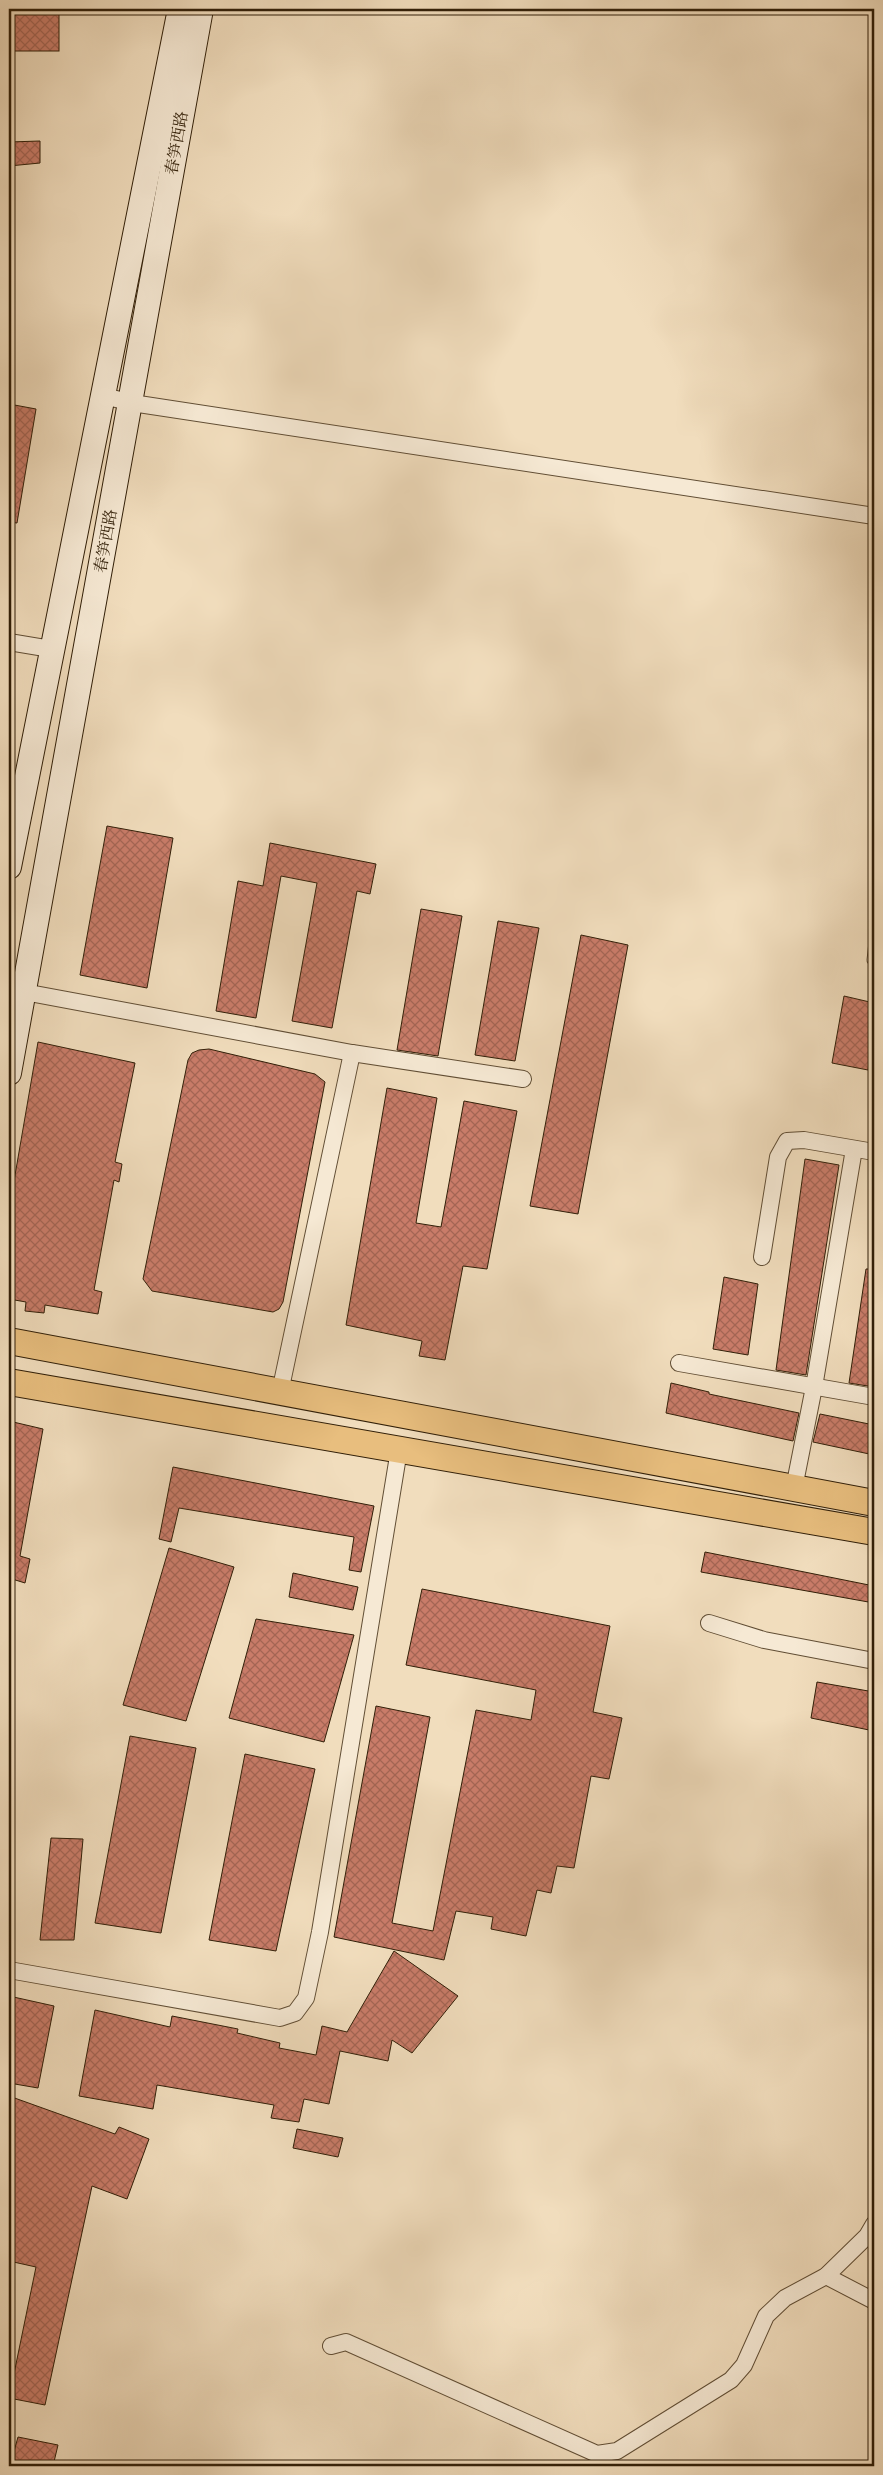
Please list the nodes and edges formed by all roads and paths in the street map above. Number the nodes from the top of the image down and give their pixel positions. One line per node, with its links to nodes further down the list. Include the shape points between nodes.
1 (180, 9): 3 (main road, 春笋西路)
2 (202, 9): 4 (main road, 春笋西路)
3 (104, 396): 4 (street); 7 (main road, 春笋西路)
4 (132, 403): 5 (street); 11 (main road, 春笋西路)
5 (874, 516)
6 (9, 642): 7 (street)
7 (51, 649): 8 (main road, 春笋西路)
8 (9, 867)
9 (874, 942): 10 (lane)
10 (872, 960)
11 (24, 992): 12 (street); 13 (main road, 春笋西路)
12 (352, 1053): 14 (street); 22 (street)
13 (9, 1074)
14 (523, 1079)
15 (854, 1149): 16 (street); 17 (street, via 804,1140 787,1142 778,1157); 21 (street)
16 (874, 1152)
17 (762, 1257)
18 (9, 1341): 22 (main road)
19 (679, 1362): 21 (street)
20 (9, 1382): 24 (main road)
21 (814, 1387): 23 (street); 25 (street)
22 (280, 1392): 25 (main road)
23 (874, 1397)
24 (399, 1450): 27 (main road); 30 (street, via 320,1932 306,1998 295,2013 280,2018)
25 (794, 1488): 26 (main road)
26 (874, 1503)
27 (874, 1532)
28 (709, 1623): 29 (street, via 764,1640)
29 (874, 1661)
30 (9, 1970)
31 (874, 2224): 32 (street, via 867,2236)
32 (826, 2276): 33 (street); 34 (street, via 785,2298 766,2316 750,2355 731,2380 609,2453 596,2454 346,2342)
33 (874, 2301)
34 (331, 2346)

